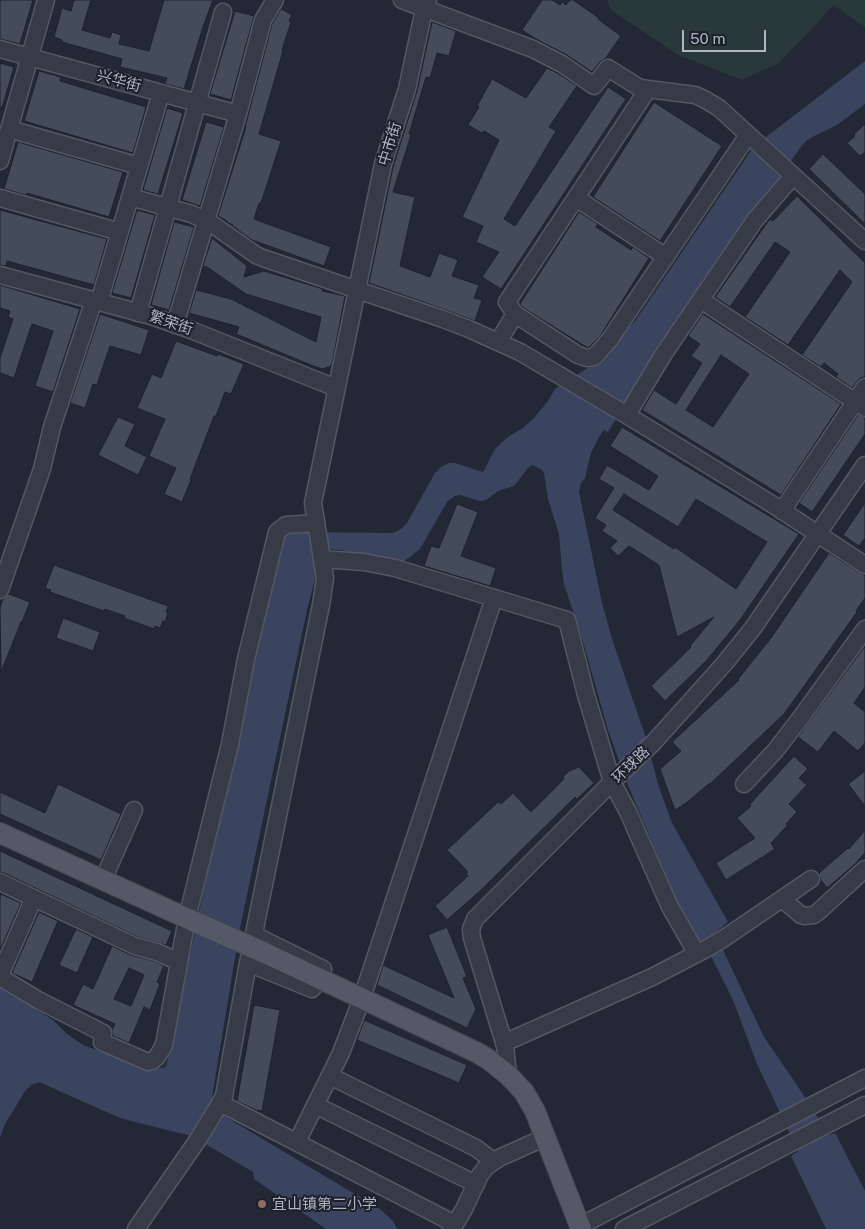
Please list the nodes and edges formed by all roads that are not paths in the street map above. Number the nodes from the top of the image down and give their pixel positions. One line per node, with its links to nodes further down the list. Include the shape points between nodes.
1 (46, 0): 7 (street)
2 (275, 0): 11 (street, via 264,20)
3 (402, 0): 4 (street)
4 (426, 4): 8 (street, via 533,48 594,86 608,68 640,88); 26 (street, 中市街, via 407,89 383,164)
5 (223, 12): 10 (street)
6 (0, 49): 7 (street, 兴华街)
7 (30, 57): 9 (street, 兴华街); 12 (street)
8 (648, 89): 13 (street, via 704,99); 19 (street)
9 (161, 93): 10 (street, 兴华街); 15 (street)
10 (197, 103): 11 (street, 兴华街); 20 (street)
11 (238, 114): 21 (street)
12 (9, 129): 14 (street); 15 (street)
13 (752, 138): 16 (street); 24 (street)
14 (0, 161)
15 (139, 166): 17 (street)
16 (790, 174): 23 (street); 27 (street)
17 (130, 197): 20 (street); 22 (street)
18 (0, 198): 22 (street)
19 (576, 198): 24 (street); 30 (street, via 508,302)
20 (168, 207): 21 (street); 29 (street)
21 (206, 221): 26 (street, via 263,258); 31 (street)
22 (120, 232): 28 (street)
23 (865, 241)
24 (666, 257): 30 (street, via 610,339 592,358 578,355)
25 (0, 275): 28 (street, 繁荣街)
26 (357, 289): 32 (street); 34 (street, 中市街)
27 (701, 300): 35 (street); 36 (street)
28 (97, 301): 29 (street, 繁荣街); 43 (street, via 52,427 42,469)
29 (138, 312): 31 (street, 繁荣街)
30 (515, 314): 32 (street)
31 (175, 324): 34 (street, 繁荣街)
32 (498, 342): 36 (street)
33 (865, 387): 35 (street)
34 (336, 388): 39 (street, 中市街, via 313,503)
35 (860, 405): 38 (street)
36 (626, 414): 38 (street)
37 (865, 465): 40 (street, 环球路)
38 (782, 511): 40 (street)
39 (317, 525): 41 (street, 中市街); 56 (street, via 286,525 277,532)
40 (818, 534): 42 (street); 46 (street, 环球路, via 724,664)
41 (322, 557): 44 (street, via 395,568); 57 (street, 中市街, via 325,578 321,605)
42 (865, 565)
43 (0, 590)
44 (494, 598): 46 (street, via 566,620 586,695); 63 (street)
45 (865, 630): 47 (street, via 775,751)
46 (615, 780): 58 (street, via 669,905); 64 (street, 环球路, via 479,914 472,925 472,938)
47 (744, 784)
48 (134, 810): 52 (street)
49 (0, 833): 52 (main road)
50 (865, 870): 55 (street, via 814,915 801,915)
51 (811, 879): 55 (street)
52 (103, 880): 56 (main road)
53 (0, 882): 54 (street)
54 (34, 898): 60 (street, via 135,946); 61 (street)
55 (782, 899): 58 (street)
56 (190, 919): 59 (main road, bridge); 60 (street)
57 (254, 935): 59 (street, 中市街); 62 (street, via 323,969)
58 (700, 952): 64 (street)
59 (256, 958): 62 (main road); 70 (street, 中市街, via 224,1096)
60 (179, 962): 61 (street, via 164,1045 157,1057 148,1062 102,1042 103,1033 38,1000)
61 (0, 976)
62 (321, 979): 63 (main road)
63 (362, 998): 65 (main road, via 476,1052); 66 (street)
64 (504, 1043): 65 (street, 环球路)
65 (508, 1074): 71 (main road, via 530,1101)
66 (330, 1076): 68 (street); 73 (street, via 476,1148)
67 (865, 1078): 76 (street)
68 (315, 1105): 72 (street); 74 (street)
69 (865, 1105): 78 (street)
70 (218, 1106): 72 (street); 77 (street, 中市街)
71 (546, 1137): 73 (street); 76 (main road)
72 (297, 1142): 75 (street)
73 (493, 1161): 74 (street, via 483,1170)
74 (476, 1184): 75 (street)
75 (453, 1227)
76 (581, 1227)
77 (136, 1229)
78 (624, 1229)

